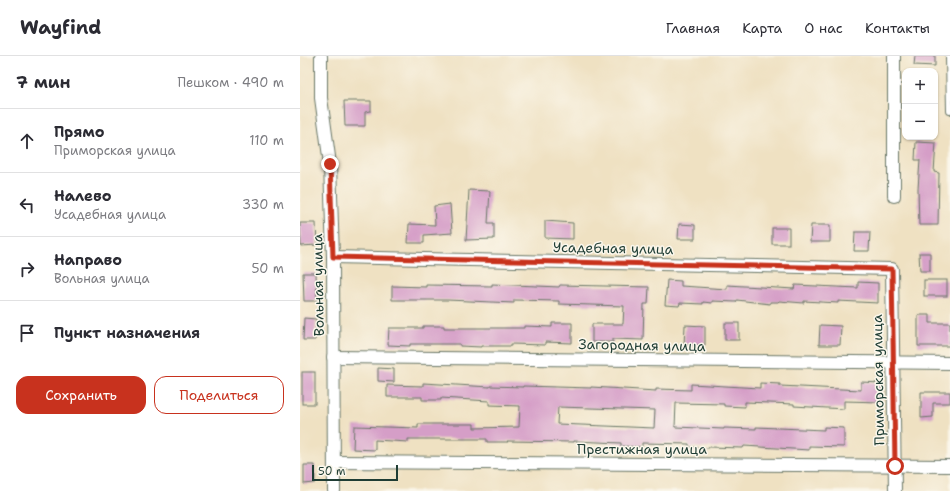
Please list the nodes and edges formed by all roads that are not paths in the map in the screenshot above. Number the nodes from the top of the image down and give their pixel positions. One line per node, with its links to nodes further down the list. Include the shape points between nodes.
1 (321, 56): 6 (street, Вольная улица, via 321,98 330,164)
2 (894, 56): 5 (street)
3 (949, 56): 4 (lane)
4 (950, 111)
5 (894, 196)
6 (333, 257): 7 (street, Усадебная улица); 8 (street, Вольная улица)
7 (892, 269): 9 (street, Приморская улица)
8 (333, 357): 9 (street, Загородная улица); 11 (street, Вольная улица)
9 (893, 362): 10 (street, Загородная улица); 12 (street, Приморская улица)
10 (950, 363)
11 (334, 462): 12 (street, Престижная улица); 14 (street, Вольная улица)
12 (895, 466): 13 (street, Престижная улица); 15 (street, Приморская улица)
13 (950, 466)
14 (334, 491)
15 (895, 491)

